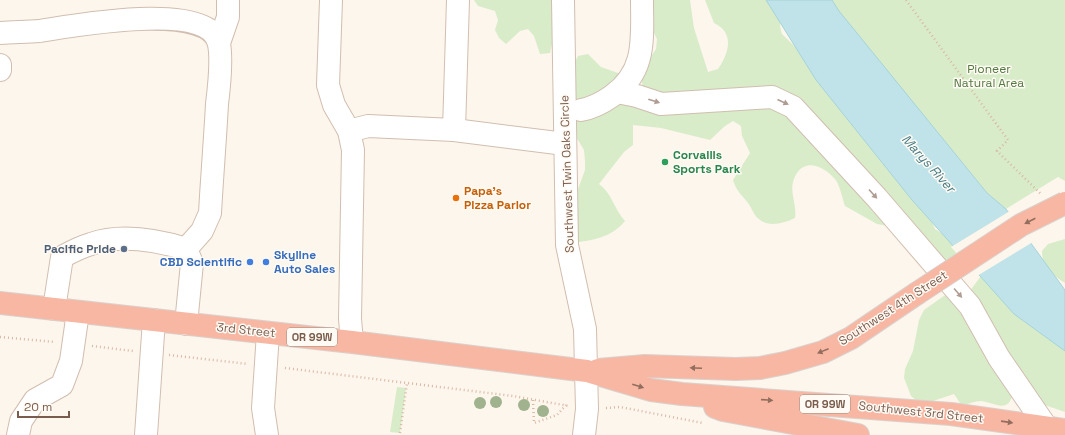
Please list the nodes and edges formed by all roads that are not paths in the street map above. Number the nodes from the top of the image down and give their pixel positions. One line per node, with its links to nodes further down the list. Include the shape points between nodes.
1 (228, 0): 7 (street, via 228,17)
2 (331, 0): 13 (street, via 328,85 334,105)
3 (458, 0): 12 (street)
4 (563, 0): 14 (street, Southwest Twin Oaks Circle)
5 (642, 0): 10 (street, via 642,44 638,63 626,84)
6 (0, 33): 7 (street, via 37,31 126,17 164,17 196,21 211,29)
7 (219, 43): 16 (street, via 219,82 210,214 202,231)
8 (0, 65): 9 (street)
9 (0, 70)
10 (617, 92): 11 (street, via 598,105); 26 (street, one-way to 26, via 661,104 772,97 793,107 877,198 970,306 999,358)
11 (581, 110)
12 (454, 130): 13 (street, via 368,126); 14 (street)
13 (349, 131): 23 (street, via 354,150 350,319)
14 (565, 144): 24 (street, Southwest Twin Oaks Circle, via 567,245 585,329)
15 (1065, 203): 24 (highway, Southwest 4th Street / OR 99W, one-way to 24, bridge, via 1021,225 851,338 822,352 760,368 645,366)
16 (186, 249): 18 (street, via 167,243 117,239 91,243 62,257); 21 (street, via 192,263)
17 (0, 303): 18 (highway, 3rd Street / OR 99W)
18 (54, 309): 19 (highway, 3rd Street / OR 99W)
19 (78, 312): 20 (highway, 3rd Street / OR 99W); 27 (street, via 71,361 62,385 35,400 21,421)
20 (154, 320): 21 (highway, 3rd Street / OR 99W); 28 (street)
21 (186, 324): 22 (highway, 3rd Street / OR 99W)
22 (268, 333): 23 (highway, 3rd Street / OR 99W); 29 (street, via 263,408)
23 (352, 342): 24 (highway, 3rd Street / OR 99W)
24 (587, 371): 25 (highway, Southwest 3rd Street / OR 99W, one-way to 25, via 651,390); 30 (street, Southwest Twin Oaks Circle, via 576,407)
25 (682, 394): 26 (highway, Southwest 3rd Street / OR 99W, one-way to 26, via 951,414); 31 (highway, via 724,410)
26 (1056, 429)
27 (18, 435)
28 (146, 435)
29 (267, 435)
30 (584, 435)
31 (858, 435)

